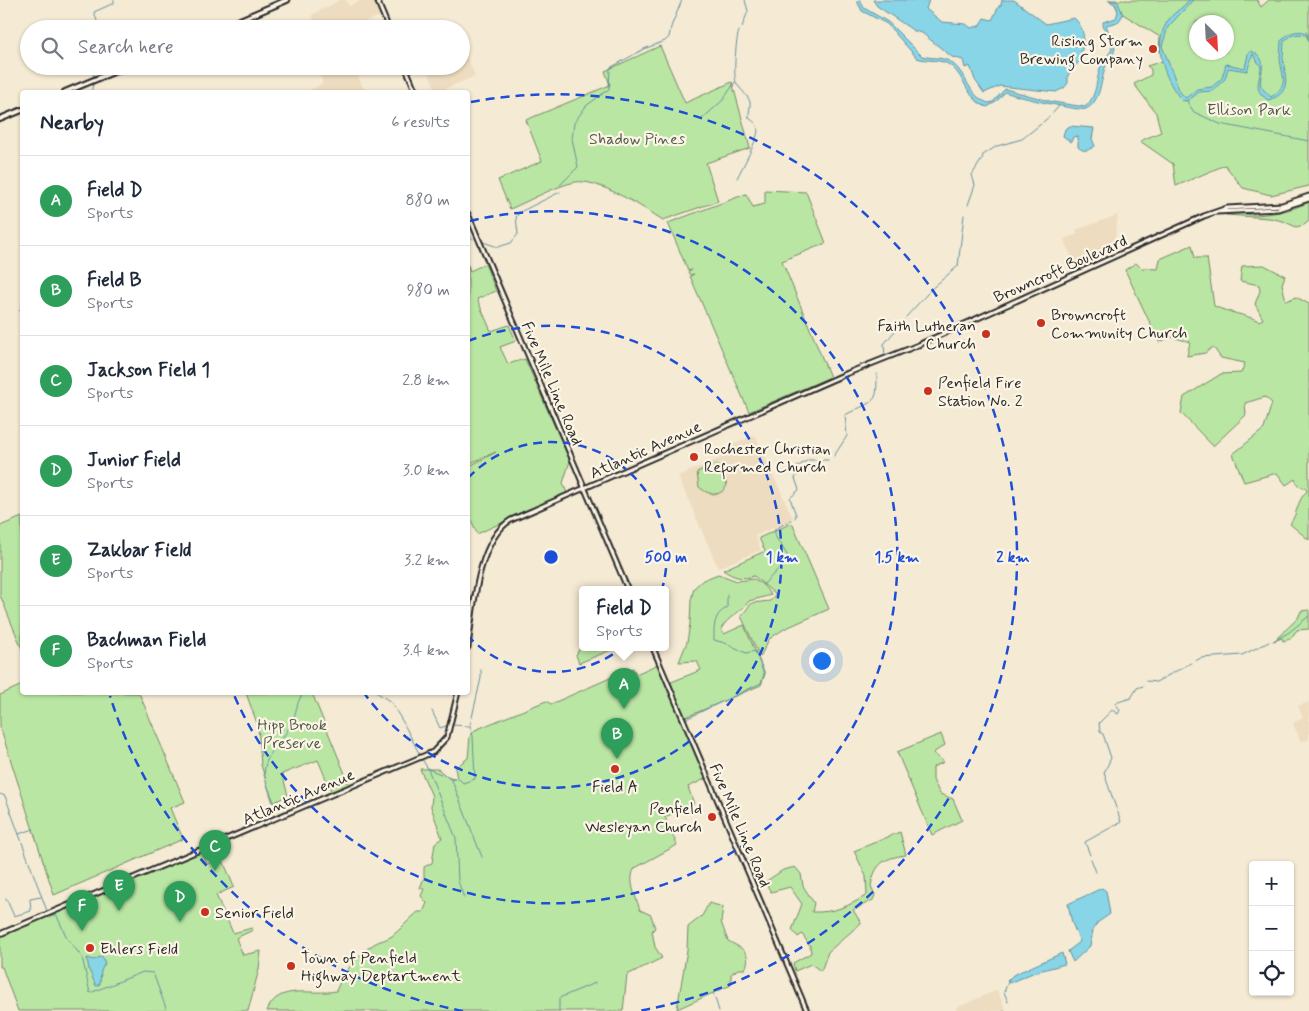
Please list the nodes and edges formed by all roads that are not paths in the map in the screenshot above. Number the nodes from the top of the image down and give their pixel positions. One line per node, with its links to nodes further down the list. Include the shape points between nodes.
1 (287, 0): 3 (main road)
2 (377, 0): 4 (main road)
3 (240, 20)
4 (385, 20)
5 (106, 75): 7 (main road)
6 (409, 75): 8 (main road)
7 (70, 90)
8 (415, 90)
9 (20, 111): 10 (main road)
10 (0, 119)
11 (1309, 197): 13 (main road, Browncroft Boulevard, via 1278,209 1214,212)
12 (470, 219): 14 (main road, Five Mile Line Road)
13 (916, 346): 14 (main road, Atlantic Avenue)
14 (585, 489): 15 (main road, Five Mile Line Road); 16 (main road, Atlantic Avenue, via 511,520 497,532 478,581)
15 (626, 586)
16 (470, 633)
17 (654, 651): 20 (main road, Five Mile Line Road)
18 (457, 695): 19 (main road, Atlantic Avenue, via 447,737 433,752)
19 (0, 934)
20 (807, 1011)

